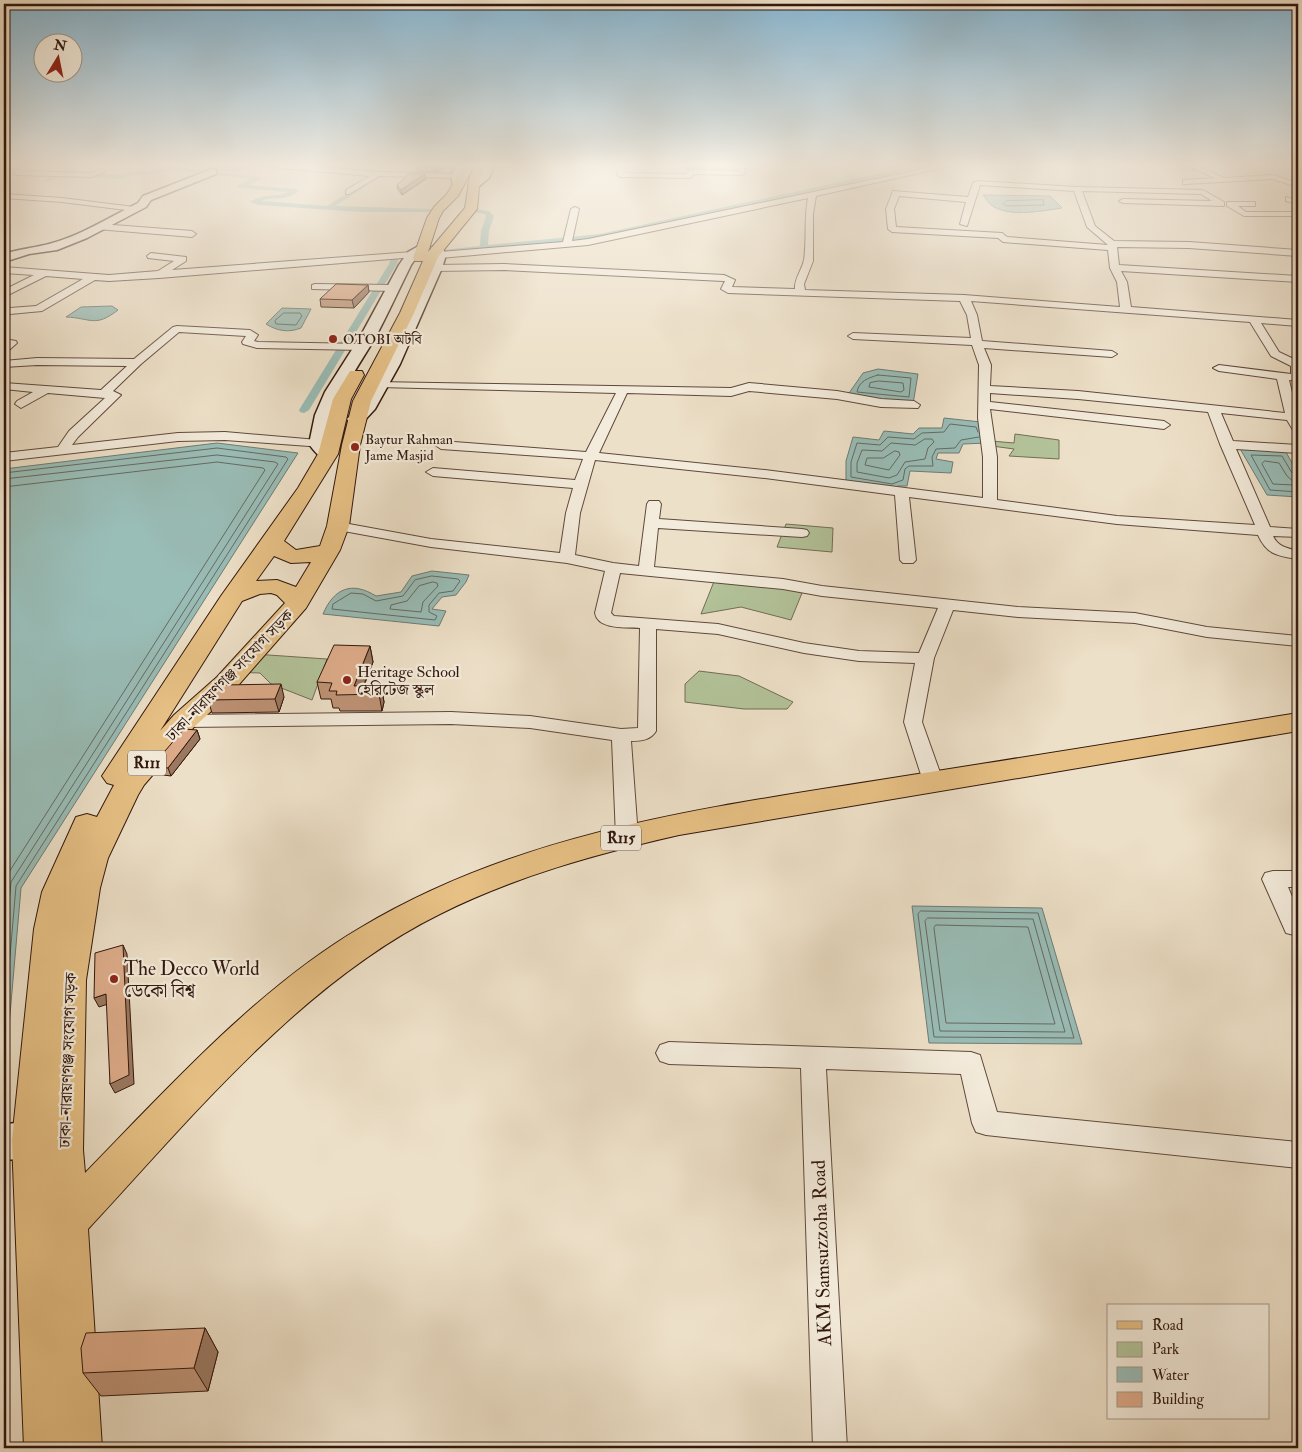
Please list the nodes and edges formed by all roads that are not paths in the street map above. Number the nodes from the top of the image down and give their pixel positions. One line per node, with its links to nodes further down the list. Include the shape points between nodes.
1 (89, 232): 15 (street, via 56,246)
2 (163, 232): 9 (street)
3 (441, 232): 13 (main road, ঢাকা-নারায়ণগঞ্জ সংযোগ সড়ক / R111)
4 (570, 232): 10 (street)
5 (637, 232): 10 (street)
6 (809, 232): 27 (street, via 808,261 799,284)
7 (935, 232): 11 (street)
8 (1096, 232): 11 (street)
9 (192, 234)
10 (568, 242): 13 (street)
11 (1113, 246): 12 (street, via 1189,245); 17 (street)
12 (1298, 253)
13 (430, 254): 19 (street); 26 (street); 27 (street, via 504,267 724,278 730,280 728,290); 46 (street, via 392,364); 57 (main road, ঢাকা-নারায়ণগঞ্জ সংযোগ সড়ক / R111, via 400,328 369,384); 63 (main road, ঢাকা-নারায়ণগঞ্জ সংযোগ সড়ক / R111, via 405,288 342,399)
14 (151, 256): 21 (street, via 183,259)
15 (4, 258)
16 (216, 264): 19 (street)
17 (1116, 268): 24 (street); 30 (street, via 1122,282)
18 (4, 270): 20 (street)
19 (203, 272): 21 (street)
20 (46, 273): 22 (street); 28 (street)
21 (159, 275): 23 (street)
22 (77, 276): 23 (street); 31 (street)
23 (91, 278): 31 (street, via 38,309)
24 (1298, 280)
25 (315, 287): 26 (street)
26 (389, 288): 38 (street)
27 (800, 292): 29 (street)
28 (4, 294)
29 (964, 298): 30 (street); 36 (street, via 972,316)
30 (1126, 311): 32 (street)
31 (7, 312)
32 (1254, 321): 33 (street); 45 (street, via 1275,354 1296,364)
33 (1298, 323)
34 (853, 336): 36 (street)
35 (4, 342): 39 (street, via 12,343)
36 (977, 343): 40 (street); 49 (street, via 985,365)
37 (332, 346): 38 (street); 41 (street, via 257,345 247,342 252,335 250,333 177,329)
38 (357, 347): 63 (street, via 328,400 320,422)
39 (4, 348)
40 (1112, 354)
41 (137, 362): 42 (street); 51 (street)
42 (4, 364)
43 (1220, 368): 44 (street)
44 (1282, 376): 45 (street); 56 (street)
45 (1297, 377)
46 (379, 384): 50 (street); 57 (street, via 367,410)
47 (4, 386): 48 (street)
48 (47, 389): 51 (street); 52 (street)
49 (984, 389): 53 (street); 55 (street, via 1078,395)
50 (623, 390): 54 (street, via 731,392 749,387); 65 (street)
51 (105, 393): 64 (street, via 115,395 73,434)
52 (21, 404)
53 (984, 405): 58 (street); 70 (street, via 990,457)
54 (914, 406)
55 (1213, 410): 56 (street); 60 (street)
56 (1292, 417): 59 (street)
57 (356, 419): 76 (main road, ঢাকা-নারায়ণগঞ্জ সংযোগ সড়ক / R111)
58 (1164, 425)
59 (1298, 428)
60 (1226, 444): 62 (street); 73 (street)
61 (441, 445): 65 (street)
62 (1298, 448)
63 (323, 449): 64 (street, via 225,436 178,437); 77 (main road, ঢাকা-নারায়ণগঞ্জ সংযোগ সড়ক / R111)
64 (62, 450): 66 (street)
65 (591, 456): 68 (street); 69 (street)
66 (4, 457)
67 (433, 472): 68 (street)
68 (581, 485): 79 (street)
69 (902, 492): 70 (street); 80 (street)
70 (990, 502): 73 (street, via 1117,520)
71 (654, 504): 72 (street)
72 (651, 523): 74 (street); 82 (street)
73 (1264, 530): 75 (street); 78 (street, via 1270,545 1282,552)
74 (802, 533)
75 (1298, 533)
76 (334, 538): 77 (main road, via 307,556 293,557 281,552); 79 (street, via 430,543); 84 (main road, ঢাকা-নারায়ণগঞ্জ সংযোগ সড়ক / R111)
77 (273, 542): 83 (main road, ঢাকা-নারায়ণগঞ্জ সংযোগ সড়ক / R111)
78 (1298, 555)
79 (567, 558): 81 (street)
80 (908, 560)
81 (613, 568): 82 (street); 86 (street, via 604,618)
82 (646, 571): 85 (street)
83 (234, 596): 84 (main road, via 252,589 272,587 282,589); 98 (main road, ঢাকা-নারায়ণগঞ্জ সংযোগ সড়ক / R111, via 92,817 58,892)
84 (298, 603): 89 (main road, ঢাকা-নারায়ণগঞ্জ সংযোগ সড়ক / R111, via 226,683)
85 (947, 605): 87 (street, via 1135,618 1207,632); 88 (street)
86 (648, 623): 88 (street, via 718,629 859,656); 91 (street, via 647,731 639,735)
87 (1298, 641)
88 (925, 658): 92 (street, via 913,722)
89 (184, 721): 91 (street, via 451,718 530,722); 100 (main road, ঢাকা-নারায়ণগঞ্জ সংযোগ সড়ক / R111, via 124,792 92,858 84,888 68,980 63,1150)
90 (1298, 722): 92 (main road, R115)
91 (621, 735): 93 (street)
92 (933, 781): 93 (main road, R115, via 706,819)
93 (626, 836): 100 (main road, R115, via 517,869 441,898 369,939 298,992 220,1064)
94 (1298, 880): 95 (street, via 1273,879 1294,927)
95 (1298, 927)
96 (669, 1053): 97 (street)
97 (813, 1058): 99 (street, via 971,1063 986,1123); 103 (street, AKM Samsuzzoha Road)
98 (18, 1141): 101 (main road, ঢাকা-নারায়ণগঞ্জ সংযোগ সড়ক / R111)
99 (1298, 1155)
100 (67, 1221): 102 (main road, ঢাকা-নারায়ণগঞ্জ সংযোগ সড়ক / R111)
101 (49, 1448)
102 (77, 1448)
103 (830, 1448)

